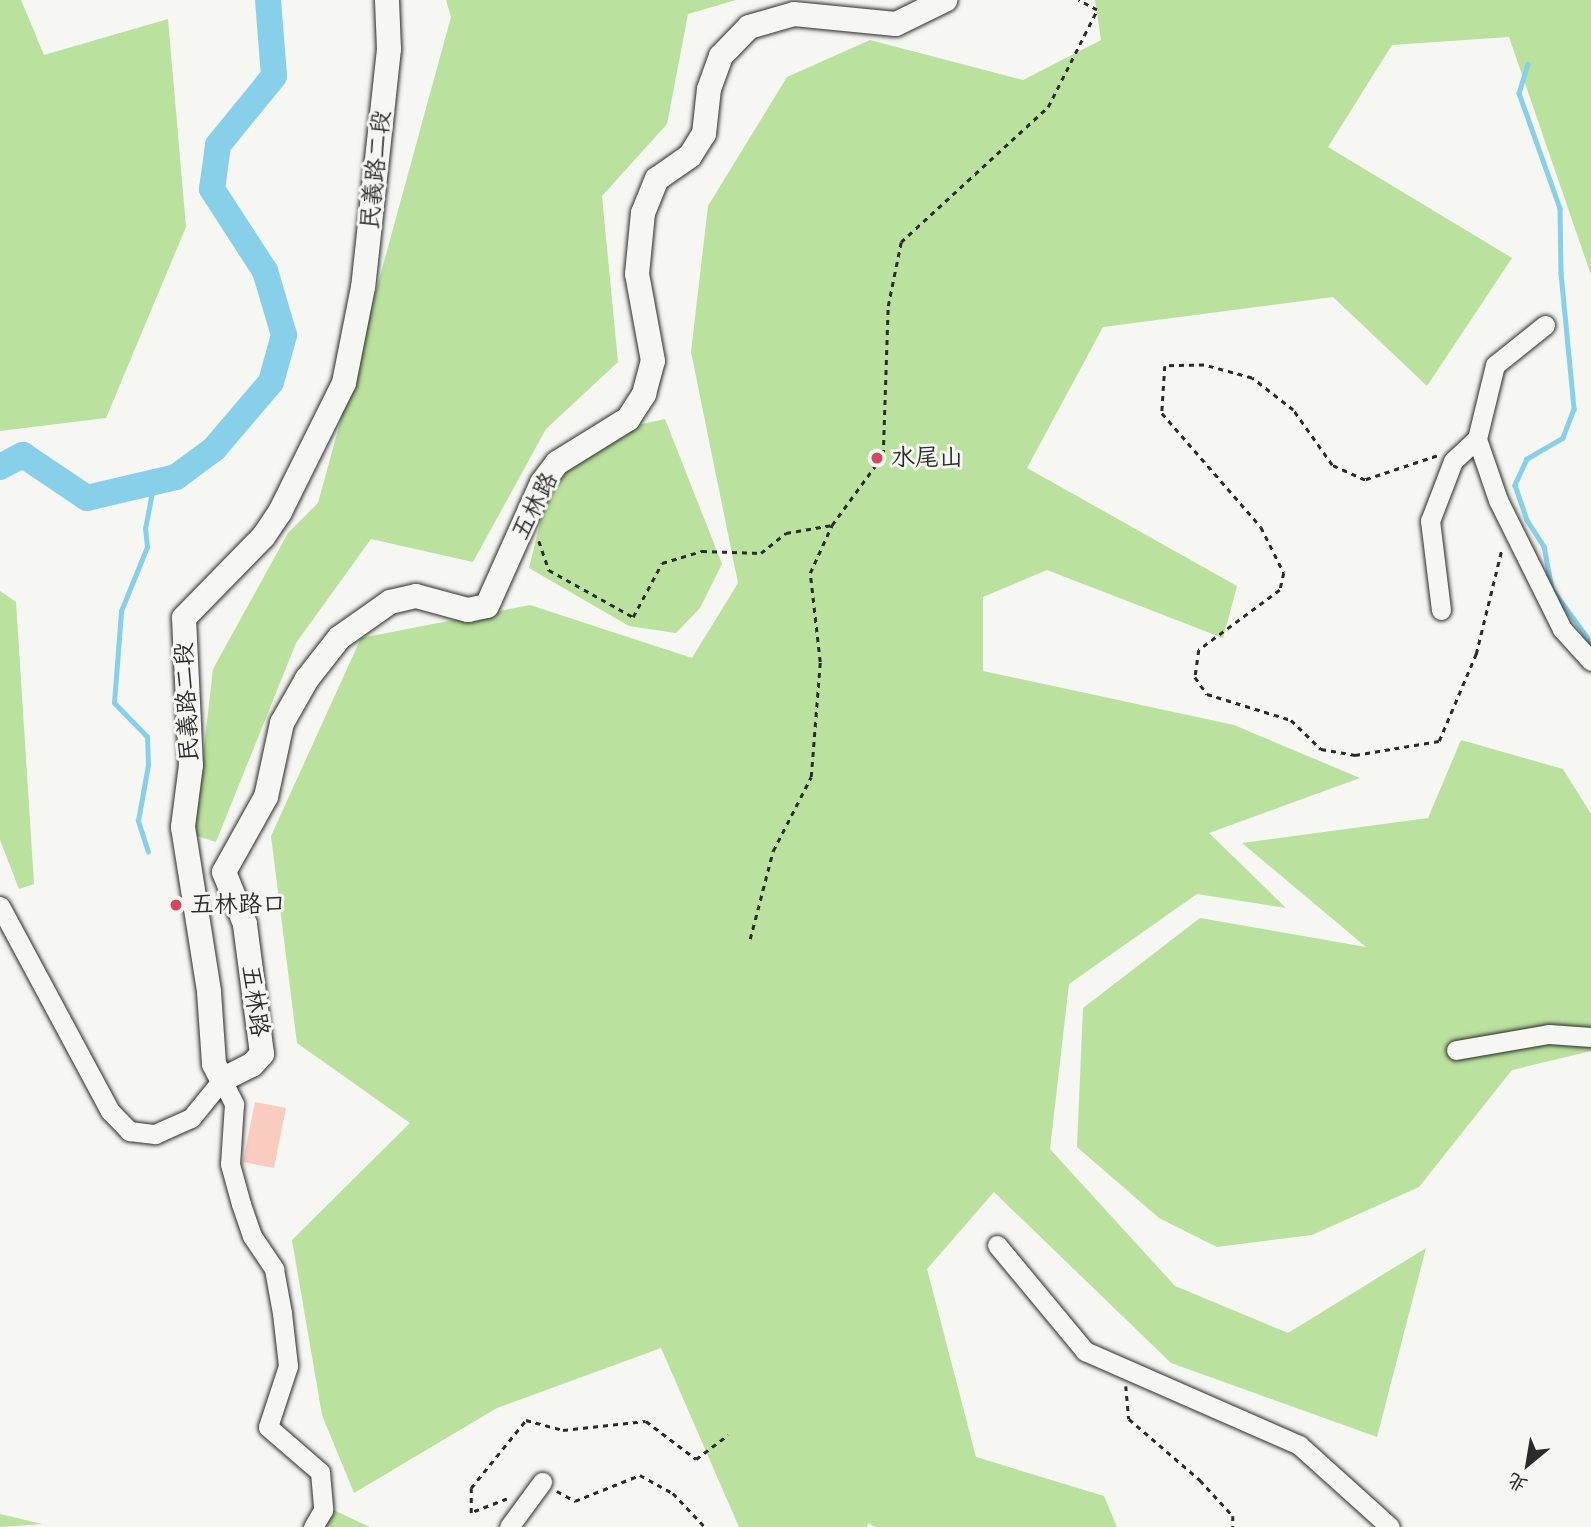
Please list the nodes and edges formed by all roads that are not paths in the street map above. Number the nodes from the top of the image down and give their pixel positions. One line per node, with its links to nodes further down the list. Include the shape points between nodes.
1 (387, 0): 10 (main road, 民義路二段, via 390,49 363,287 344,383 263,537 184,618 191,765 183,827 209,992 214,1064)
2 (945, 0): 10 (main road, 五林路, via 896,24 794,14 749,27 721,56 709,89 704,134 690,156 657,179 643,213 637,274 653,361 644,394 628,419 558,463 542,483 487,606 468,610 416,596 390,601 339,638 307,679 282,723 266,797 224,872 245,924 262,1054 252,1065)
3 (1545, 325): 4 (street, via 1496,365)
4 (1477, 439): 5 (street, via 1453,461 1430,521); 6 (street, via 1562,629)
5 (1441, 610)
6 (1591, 660)
7 (0, 906): 10 (street, via 110,1111 129,1131 155,1134 191,1118)
8 (1591, 1037): 9 (street, via 1549,1034)
9 (1456, 1051)
10 (222, 1080): 13 (street, via 234,1104 230,1164 252,1237 274,1269 282,1313 288,1366 268,1427 320,1472 323,1510)
11 (997, 1245): 15 (street, via 1086,1352 1299,1445)
12 (542, 1482): 14 (street)
13 (313, 1527)
14 (509, 1527)
15 (1390, 1527)

